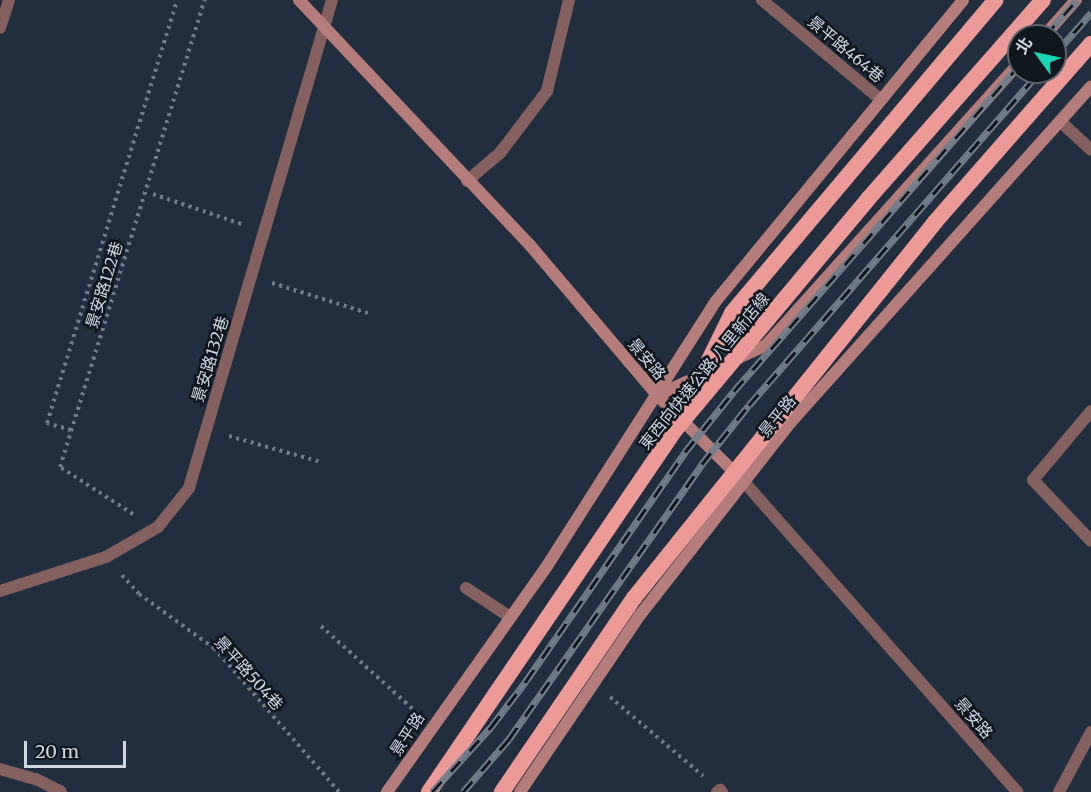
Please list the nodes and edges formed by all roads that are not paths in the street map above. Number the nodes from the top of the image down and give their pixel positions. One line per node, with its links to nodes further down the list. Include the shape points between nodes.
1 (9, 0): 12 (street)
2 (299, 0): 11 (main road, 景安路)
3 (332, 0): 11 (street, 景安路132巷)
4 (569, 0): 19 (street, via 547,91 500,153)
5 (762, 0): 16 (street, 景平路464巷)
6 (963, 0): 16 (main road, 景平路)
7 (996, 0): 22 (highway, bridge, via 732,313)
8 (1043, 0): 22 (highway, 東西向快速公路 八里新店線, bridge, via 868,199)
9 (1076, 0): 10 (main road)
10 (1055, 24)
11 (324, 27): 19 (main road, 景安路); 26 (street, 景安路132巷, via 189,488 158,527 106,556)
12 (0, 28)
13 (1091, 44): 35 (highway, bridge, via 935,222 634,598)
14 (1007, 76): 20 (main road, via 766,345)
15 (1091, 86): 17 (main road, 景平路)
16 (881, 100): 20 (main road, 景平路, via 716,301)
17 (1060, 121): 18 (street); 23 (main road, 景平路, via 791,422)
18 (1091, 150)
19 (468, 181): 20 (main road, 景安路, via 529,244)
20 (657, 396): 23 (main road, 景安路); 27 (main road, 景平路)
21 (1091, 411): 24 (street, via 1033,480)
22 (675, 430): 34 (highway, 東西向快速公路 八里新店線)
23 (745, 483): 36 (main road, 景平路, via 640,615); 37 (street, 景安路)
24 (1091, 542)
25 (466, 588): 27 (street)
26 (0, 591)
27 (510, 617): 30 (main road, 景平路)
28 (1091, 732): 38 (street)
29 (0, 769): 31 (street, via 36,779)
30 (401, 774): 32 (main road); 33 (main road, 景平路)
31 (61, 792)
32 (376, 792)
33 (387, 792)
34 (429, 792)
35 (502, 792)
36 (520, 792)
37 (1017, 792)
38 (1059, 792)

